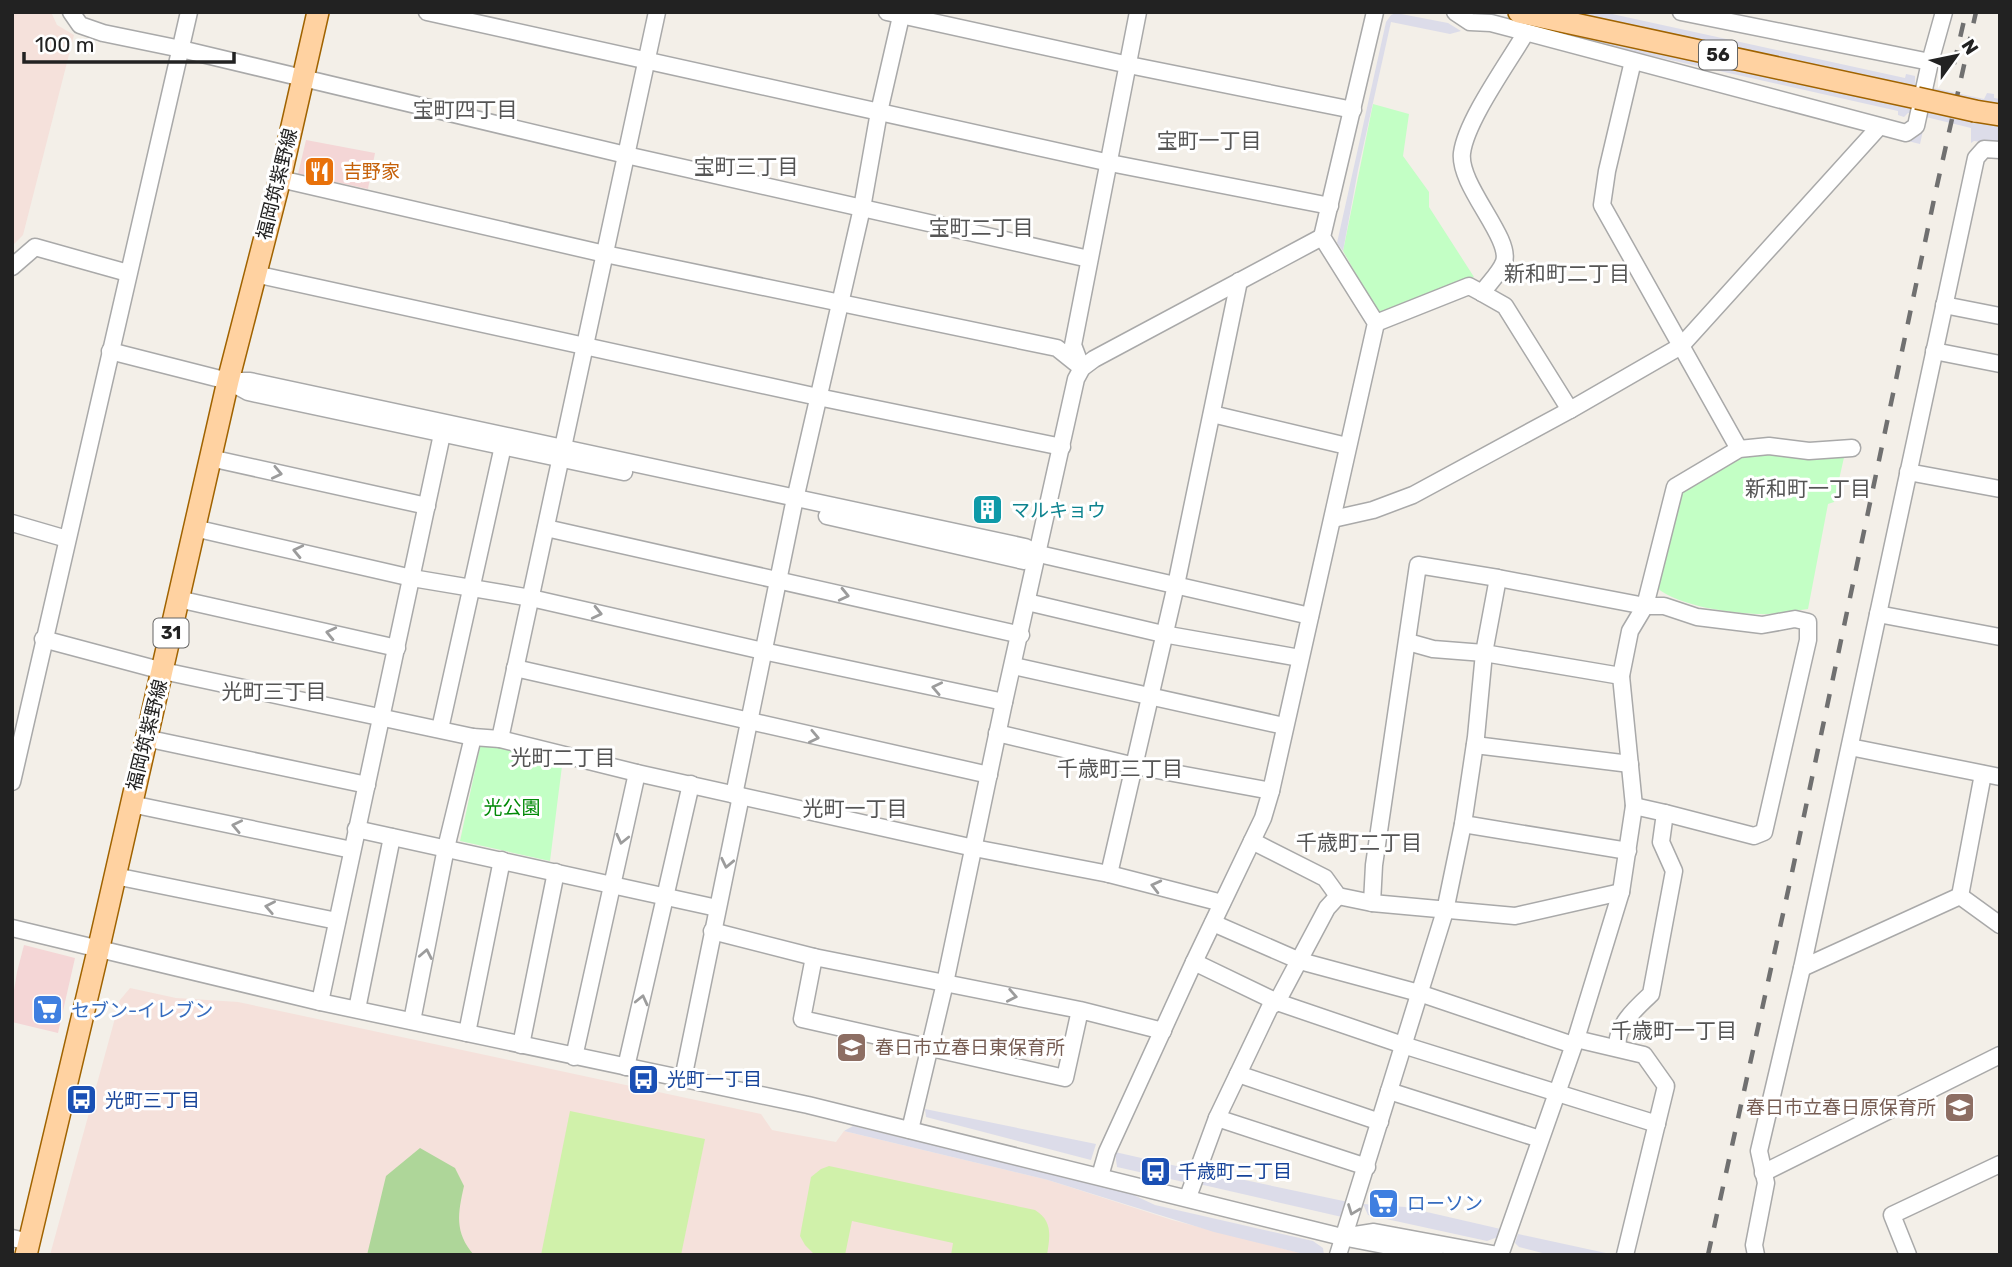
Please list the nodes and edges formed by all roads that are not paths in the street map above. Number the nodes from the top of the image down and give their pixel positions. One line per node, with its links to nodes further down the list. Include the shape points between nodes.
1 (71, 12): 14 (street, via 80,25 103,33)
2 (189, 12): 14 (street)
3 (318, 12): 19 (main road, 福岡筑紫野線 / 31)
4 (427, 12): 15 (street)
5 (657, 12): 15 (street)
6 (1138, 12): 18 (street)
7 (1375, 12): 20 (street)
8 (1455, 12): 13 (street, via 1470,22)
9 (1518, 12): 22 (main road, 56, bridge)
10 (1681, 12): 17 (street)
11 (1944, 12): 17 (street)
12 (897, 13): 18 (street); 21 (street)
13 (1525, 34): 16 (street); 37 (street, via 1468,131 1461,156 1468,180 1503,246 1504,262)
14 (181, 49): 19 (street); 34 (street)
15 (646, 61): 21 (street); 25 (street)
16 (1633, 61): 23 (street); 43 (street, via 1602,205)
17 (1930, 62): 23 (street, via 1916,125 1906,134)
18 (1129, 65): 20 (street); 26 (street)
19 (303, 78): 25 (street); 27 (main road, 福岡筑紫野線 / 31)
20 (1353, 110): 28 (street)
21 (879, 112): 26 (street); 29 (street)
22 (2000, 115)
23 (1879, 127): 43 (street)
24 (2000, 150): 39 (street, via 1984,149 1976,158)
25 (626, 155): 29 (street); 31 (street)
26 (1110, 163): 28 (street); 32 (street)
27 (280, 179): 31 (street); 35 (main road, 福岡筑紫野線 / 31)
28 (1330, 206): 30 (street)
29 (862, 208): 32 (street); 38 (street)
30 (1322, 237): 36 (street); 41 (street)
31 (605, 254): 38 (street); 42 (street)
32 (1089, 259): 47 (street, via 1073,345)
33 (12, 267): 34 (street, via 35,247)
34 (128, 273): 44 (street)
35 (255, 274): 42 (street); 48 (main road, 福岡筑紫野線 / 31)
36 (1239, 281): 47 (street); 51 (street)
37 (1482, 293): 41 (street, via 1469,286); 50 (street, via 1504,306)
38 (838, 304): 47 (street, via 1057,348); 49 (street)
39 (1944, 305): 40 (street); 45 (street)
40 (2000, 316)
41 (1376, 323): 54 (street)
42 (585, 346): 49 (street); 58 (street)
43 (1681, 346): 50 (street); 56 (street)
44 (110, 351): 48 (street); 68 (street)
45 (1934, 351): 46 (street); 60 (street)
46 (2000, 364)
47 (1082, 368): 55 (street)
48 (228, 382): 52 (street, via 248,393); 59 (main road, 福岡筑紫野線 / 31)
49 (818, 397): 55 (street); 62 (street)
50 (1570, 410): 64 (street, via 1413,495)
51 (1212, 414): 54 (street); 73 (street)
52 (444, 428): 53 (street); 58 (street); 63 (street)
53 (503, 446): 58 (street); 74 (street)
54 (1347, 446): 64 (street)
55 (1062, 447): 69 (street)
56 (1739, 449): 57 (street); 78 (street, via 1675,486)
57 (1852, 449)
58 (562, 453): 62 (street); 67 (street)
59 (210, 458): 63 (street, one-way to 63); 66 (main road, 福岡筑紫野線 / 31)
60 (1908, 472): 61 (street); 79 (street)
61 (2000, 489)
62 (794, 503): 69 (street, via 1024,561); 72 (street)
63 (426, 506): 70 (street)
64 (1333, 519): 80 (street)
65 (12, 523): 68 (street)
66 (194, 528): 70 (street, one-way to 66); 76 (main road, 福岡筑紫野線 / 31)
67 (546, 528): 72 (street); 75 (street)
68 (67, 539): 84 (street)
69 (1039, 554): 73 (street); 77 (street)
70 (412, 578): 74 (street); 86 (street)
71 (1498, 578): 78 (street); 85 (street, via 1418,565); 88 (street)
72 (778, 580): 82 (street, one-way to 82); 87 (street)
73 (1176, 585): 80 (street); 81 (street)
74 (470, 589): 75 (street); 100 (street)
75 (531, 598): 87 (street, one-way to 87); 91 (street)
76 (178, 599): 86 (street, one-way to 76); 92 (main road, 福岡筑紫野線 / 31)
77 (1027, 602): 81 (street); 82 (street)
78 (1645, 606): 93 (street, via 1630,631); 119 (street, via 1762,625 1795,619 1808,622 1808,640 1764,832 1754,836)
79 (1878, 614): 83 (street); 106 (street)
80 (1310, 616): 89 (street)
81 (1163, 634): 89 (street); 94 (street)
82 (1021, 635): 90 (street)
83 (2000, 637)
84 (43, 639): 92 (street); 98 (street)
85 (1408, 642): 88 (street); 138 (street)
86 (397, 648): 96 (street)
87 (763, 651): 95 (street, one-way to 87); 97 (street)
88 (1484, 653): 93 (street); 105 (street)
89 (1300, 658): 99 (street)
90 (1014, 666): 94 (street); 95 (street)
91 (515, 668): 97 (street); 104 (street)
92 (163, 671): 96 (street); 103 (main road, 福岡筑紫野線 / 31)
93 (1621, 676): 107 (street)
94 (1150, 698): 99 (street); 108 (street)
95 (1004, 702): 101 (street)
96 (383, 717): 100 (street); 114 (street)
97 (748, 722): 110 (street, one-way to 110); 116 (street)
98 (19, 723): 112 (street)
99 (1284, 726): 115 (street)
100 (440, 729): 102 (street)
101 (997, 733): 108 (street); 110 (street)
102 (473, 737): 104 (street); 124 (street)
103 (145, 738): 114 (street); 117 (main road, 福岡筑紫野線 / 31)
104 (500, 739): 109 (street)
105 (1475, 745): 107 (street); 120 (street)
106 (1850, 747): 111 (street); 150 (street)
107 (1630, 764): 118 (street)
108 (1135, 766): 115 (street); 130 (street)
109 (637, 773): 113 (street); 132 (street, one-way to 132)
110 (989, 775): 125 (street)
111 (1992, 775): 136 (street)
112 (12, 782)
113 (691, 784): 116 (street); 134 (street)
114 (367, 785): 121 (street)
115 (1271, 792): 123 (street)
116 (738, 795): 125 (street); 139 (street, one-way to 139)
117 (131, 804): 126 (street, one-way to 117); 131 (main road, 福岡筑紫野線 / 31)
118 (1634, 806): 119 (street); 127 (street)
119 (1665, 813): 163 (street, via 1661,842 1674,871 1651,994 1620,1031)
120 (1463, 824): 127 (street); 140 (street)
121 (356, 829): 122 (street); 126 (street)
122 (392, 837): 124 (street); 155 (street)
123 (1252, 841): 135 (street, via 1325,878); 137 (street)
124 (446, 848): 128 (street); 157 (street, one-way to 124)
125 (974, 848): 130 (street); 151 (street)
126 (352, 850): 141 (street)
127 (1628, 851): 133 (street)
128 (502, 860): 129 (street); 159 (street)
129 (556, 872): 132 (street); 161 (street)
130 (1109, 874): 137 (street, one-way to 130)
131 (115, 876): 141 (street, one-way to 131); 146 (main road, 福岡筑紫野線 / 31)
132 (612, 884): 134 (street); 166 (street)
133 (1621, 892): 140 (street, via 1515,916); 160 (street)
134 (665, 895): 139 (street); 167 (street, one-way to 134)
135 (1338, 896): 138 (street); 148 (street)
136 (1960, 896): 143 (street); 150 (street)
137 (1222, 903): 142 (street)
138 (1372, 903): 140 (street)
139 (717, 908): 145 (street)
140 (1445, 911): 152 (street)
141 (337, 921): 153 (street)
142 (1213, 923): 148 (street); 149 (street)
143 (2000, 925)
144 (12, 928): 146 (street)
145 (712, 931): 147 (street); 169 (street)
146 (98, 951): 153 (street); 183 (main road, 福岡筑紫野線 / 31)
147 (814, 957): 151 (street); 164 (street, via 802,1019)
148 (1300, 961): 152 (street); 154 (street)
149 (1194, 962): 154 (street); 158 (street)
150 (1802, 968): 179 (street, via 1759,1151)
151 (945, 983): 156 (street, one-way to 156); 164 (street)
152 (1419, 993): 160 (street); 162 (street)
153 (320, 1002): 155 (street)
154 (1277, 1002): 162 (street); 168 (street, via 1270,1007)
155 (357, 1009): 157 (street)
156 (1080, 1010): 158 (street); 164 (street, via 1065,1078)
157 (412, 1021): 159 (street)
158 (1163, 1031): 180 (street)
159 (467, 1033): 161 (street)
160 (1574, 1042): 163 (street); 171 (street)
161 (521, 1045): 166 (street)
162 (1403, 1045): 170 (street); 171 (street)
163 (1618, 1048): 174 (street, via 1644,1055 1666,1086)
164 (930, 1049): 175 (street)
165 (2000, 1055): 179 (street)
166 (573, 1056): 167 (street)
167 (626, 1067): 169 (street)
168 (1238, 1074): 172 (street); 173 (street)
169 (683, 1079): 175 (street)
170 (1389, 1091): 173 (street); 176 (street)
171 (1556, 1091): 174 (street); 176 (street)
172 (1217, 1118): 178 (street); 181 (street)
173 (1380, 1122): 178 (street)
174 (1657, 1124): 188 (street)
175 (910, 1130): 180 (street)
176 (1540, 1139): 187 (street)
177 (2000, 1164): 190 (street, via 1892,1215)
178 (1367, 1167): 182 (street, one-way to 182)
179 (1763, 1173): 189 (street, via 1766,1183)
180 (1100, 1176): 181 (street)
181 (1188, 1197): 182 (street)
182 (1342, 1237): 184 (street); 185 (street); 187 (street, via 1374,1232)
183 (22, 1245)
184 (1406, 1251): 186 (street)
185 (1338, 1255)
186 (1435, 1255)
187 (1499, 1255)
188 (1625, 1255)
189 (1756, 1255)
190 (1908, 1255)

